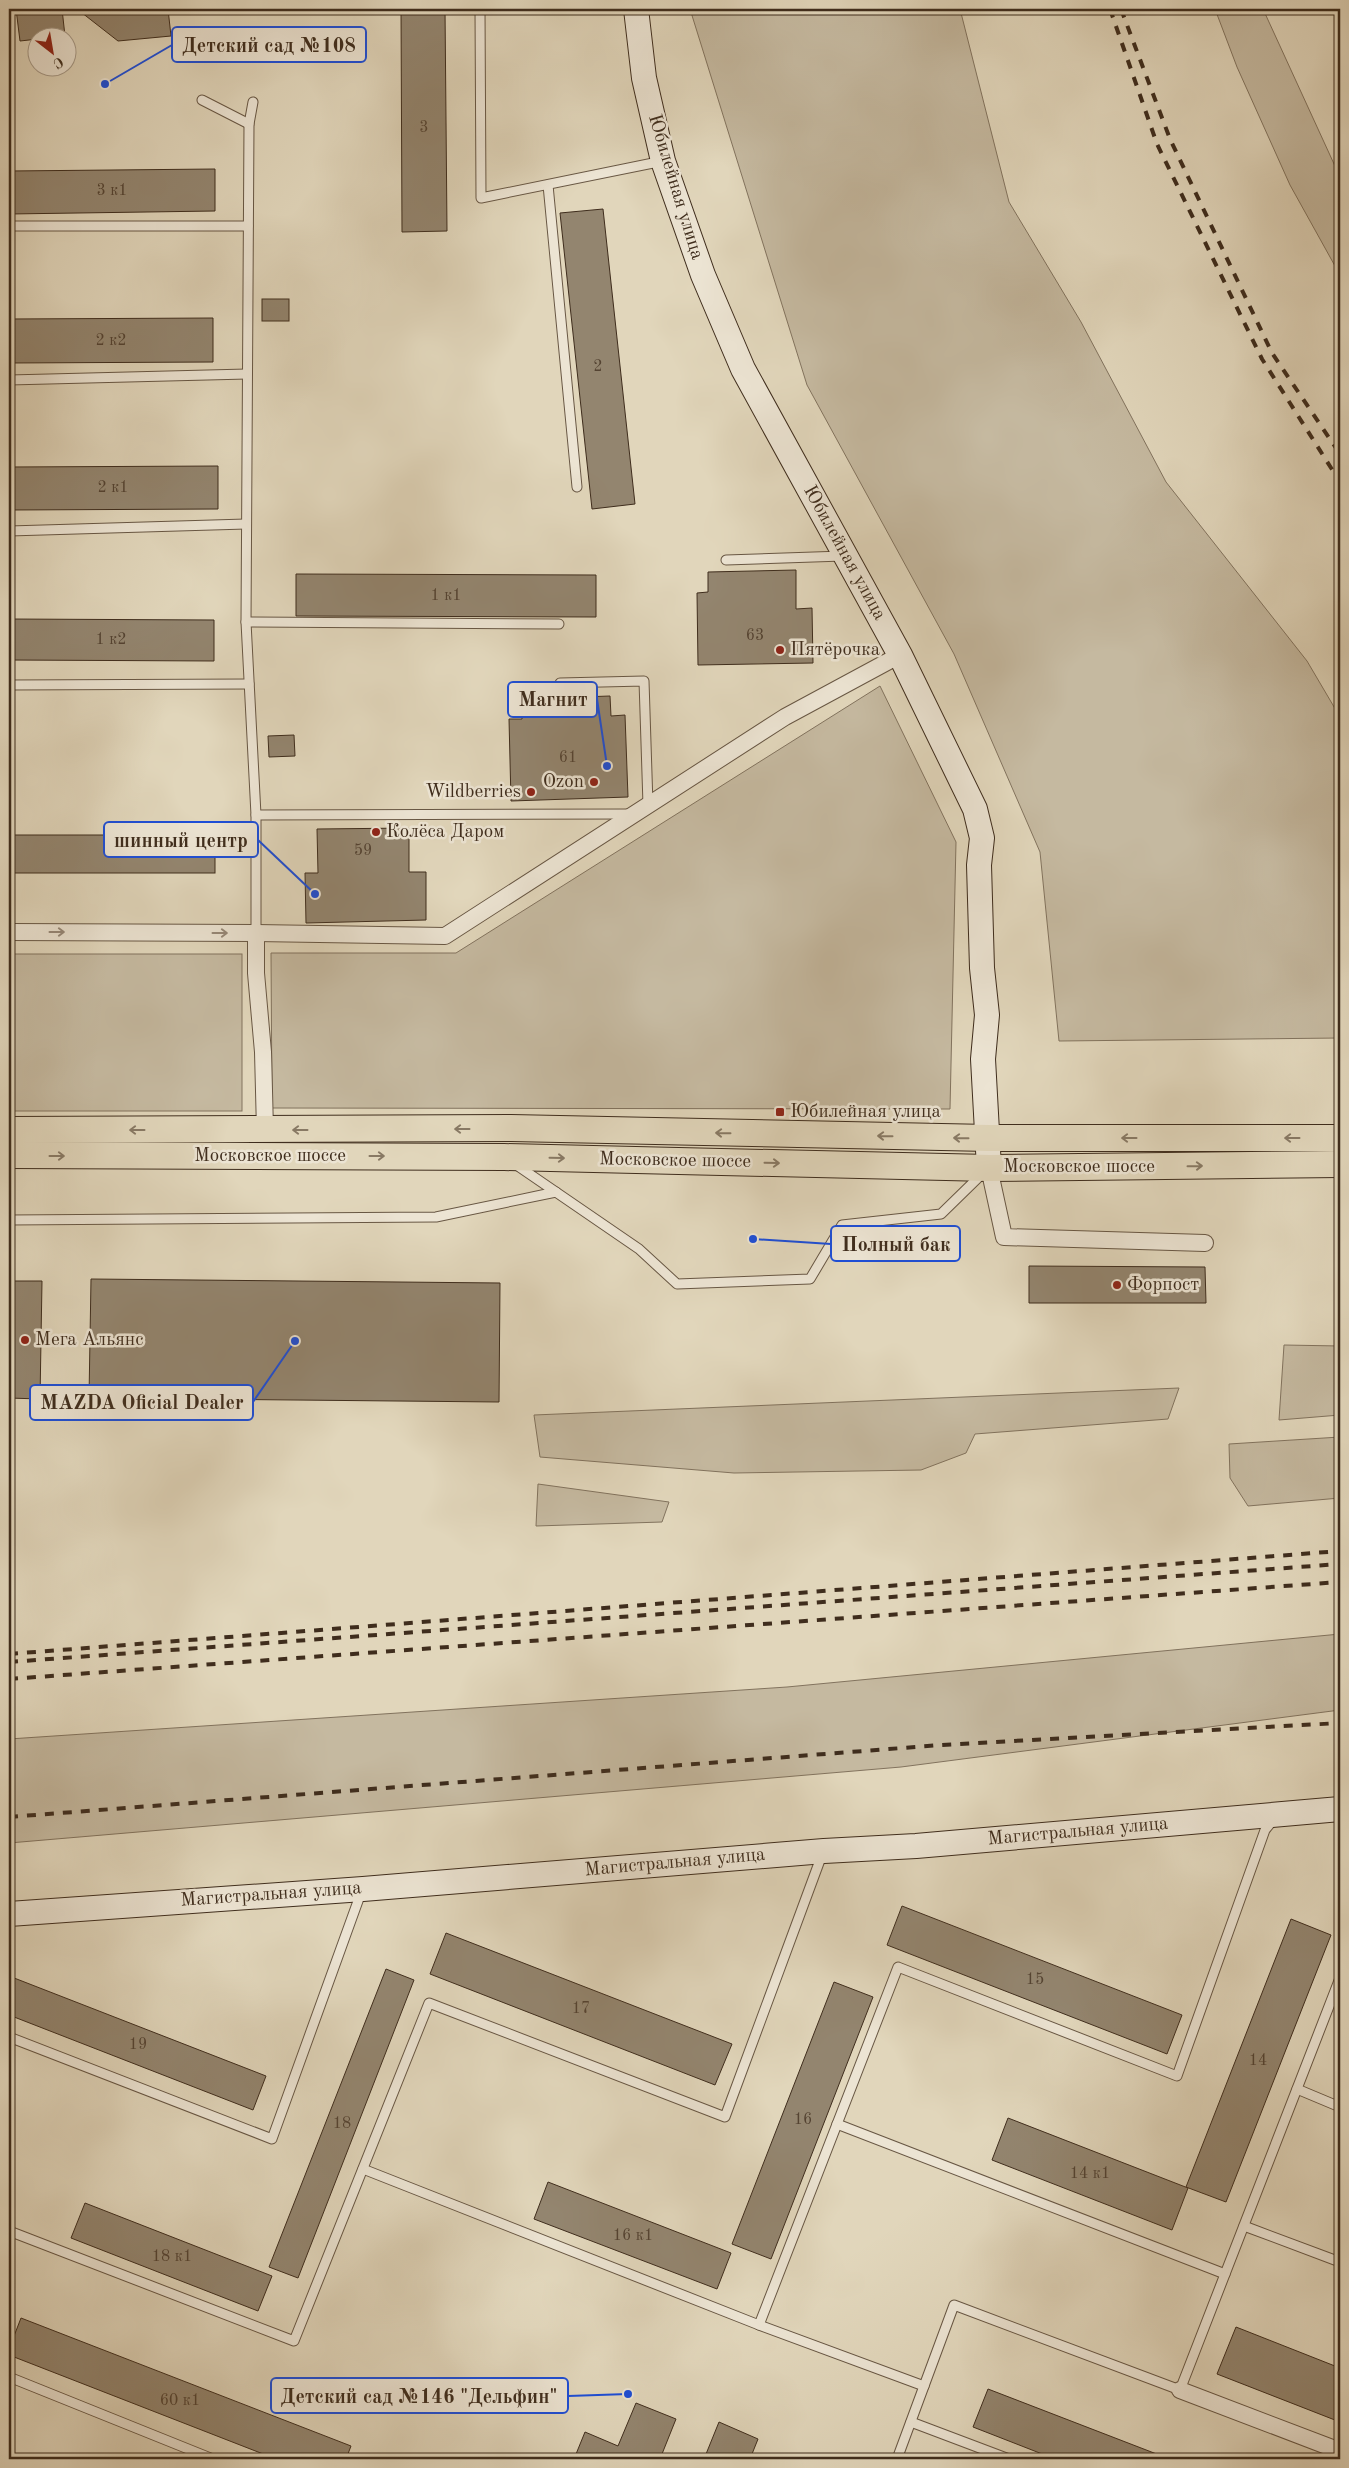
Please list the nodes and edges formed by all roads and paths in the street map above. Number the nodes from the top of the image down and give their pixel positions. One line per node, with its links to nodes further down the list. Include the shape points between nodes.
1 (480, 9): 7 (lane, via 481,198)
2 (636, 9): 6 (street, Юбилейная улица, via 644,78)
3 (202, 100): 5 (lane)
4 (253, 102): 5 (lane)
5 (249, 124): 9 (lane)
6 (663, 160): 7 (lane); 15 (street, Юбилейная улица, via 702,275 742,369)
7 (548, 185): 12 (lane)
8 (9, 226): 9 (lane)
9 (248, 226): 10 (lane)
10 (247, 374): 11 (lane); 13 (lane)
11 (9, 380)
12 (577, 487)
13 (246, 524): 14 (lane); 17 (lane)
14 (9, 532)
15 (844, 556): 16 (lane); 19 (street, Юбилейная улица)
16 (726, 560)
17 (246, 622): 18 (lane); 21 (lane)
18 (559, 624)
19 (900, 655): 23 (street, via 785,717); 29 (street, Юбилейная улица, via 975,809 982,838 979,865 987,1015 983,1059)
20 (560, 683): 23 (lane, via 644,681)
21 (249, 684): 22 (lane); 24 (lane)
22 (9, 685)
23 (641, 810): 24 (lane); 26 (street, via 445,936)
24 (256, 815): 26 (lane)
25 (9, 932): 26 (street, one-way to 26)
26 (256, 933): 28 (street)
27 (9, 1130): 28 (main road, Московское шоссе, one-way to 27)
28 (265, 1130): 29 (main road, Московское шоссе, one-way to 28, via 511,1128)
29 (989, 1138): 30 (main road, Московское шоссе, one-way to 29); 34 (street, Юбилейная улица)
30 (1340, 1138)
31 (9, 1156): 32 (main road, Московское шоссе, one-way to 32)
32 (504, 1157): 34 (main road, Московское шоссе, one-way to 34); 35 (lane)
33 (1340, 1164): 34 (main road, Московское шоссе, one-way to 33)
34 (989, 1168): 35 (lane, via 940,1214 842,1225 810,1278 677,1284 639,1249); 37 (street, via 1004,1237)
35 (556, 1192): 36 (lane, via 436,1217)
36 (9, 1220)
37 (1205, 1243)
38 (1340, 1809): 39 (street, Магистральная улица)
39 (1277, 1814): 40 (street, Магистральная улица, via 916,1846); 47 (lane, via 1265,1830 1177,2076 898,1967)
40 (824, 1851): 41 (street, Магистральная улица); 48 (lane, via 725,2117 429,2004)
41 (363, 1888): 42 (street, Магистральная улица); 44 (lane, via 272,2140)
42 (9, 1914)
43 (1340, 1978): 45 (lane)
44 (9, 2037)
45 (1297, 2089): 46 (lane); 49 (lane)
46 (1340, 2107)
47 (837, 2124): 52 (lane); 53 (lane)
48 (363, 2169): 50 (lane, via 294,2342); 53 (lane)
49 (1244, 2226): 51 (lane); 52 (lane)
50 (9, 2231)
51 (1340, 2262)
52 (1225, 2274): 56 (lane)
53 (759, 2325): 55 (lane)
54 (9, 2377): 59 (lane)
55 (924, 2386): 56 (lane, via 954,2304); 57 (lane)
56 (1180, 2390): 58 (street)
57 (911, 2422): 60 (lane); 61 (lane)
58 (1340, 2451)
59 (213, 2459)
60 (897, 2459)
61 (1009, 2459)

